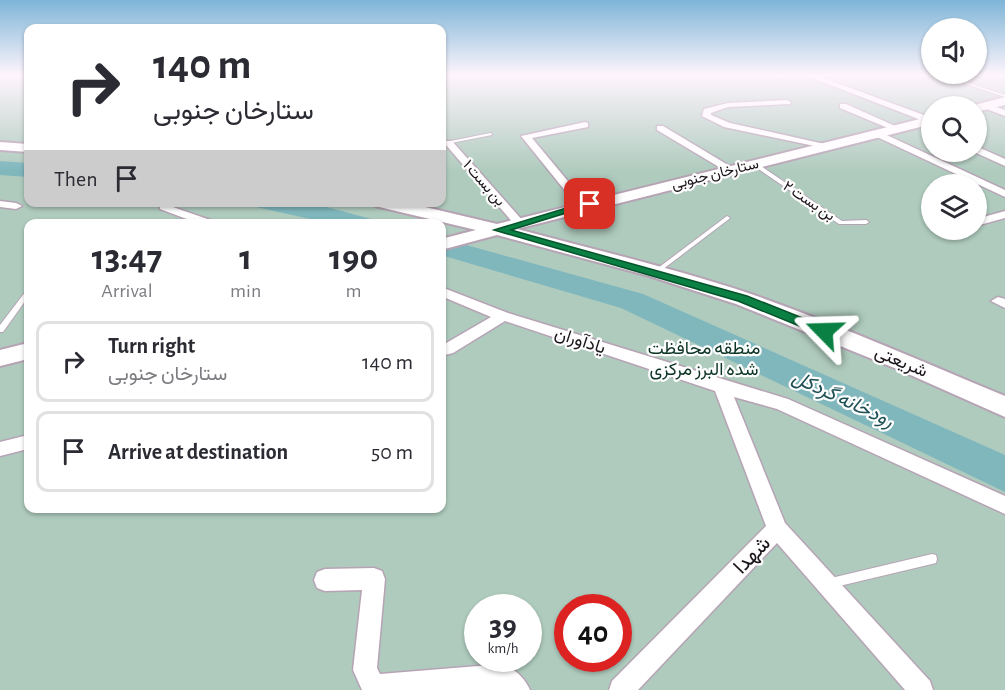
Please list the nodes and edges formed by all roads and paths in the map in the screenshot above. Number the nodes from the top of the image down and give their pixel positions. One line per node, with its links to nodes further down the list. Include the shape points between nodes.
1 (720, 107): 16 (street, via 707,111 706,116 727,125)
2 (846, 107): 10 (street)
3 (891, 107): 6 (street)
4 (987, 108): 5 (street)
5 (1005, 113)
6 (921, 119)
7 (921, 124): 10 (main road, ستارخان جنوبی)
8 (585, 125): 25 (street, via 526,136)
9 (660, 128): 21 (street)
10 (898, 129): 12 (main road, ستارخان جنوبی)
11 (490, 134): 13 (lane)
12 (878, 134): 16 (main road, ستارخان جنوبی); 22 (street)
13 (446, 144)
14 (446, 145): 33 (street, بن بست ۱)
15 (0, 146): 17 (main road)
16 (826, 147): 20 (main road, ستارخان جنوبی)
17 (24, 148)
18 (987, 154): 19 (street)
19 (1005, 163)
20 (756, 165): 21 (main road, ستارخان جنوبی); 32 (lane, بن بست ۲, via 841,223)
21 (733, 171): 25 (main road, ستارخان جنوبی)
22 (1005, 194)
23 (0, 204): 24 (street)
24 (16, 206)
25 (583, 206): 33 (main road, ستارخان جنوبی)
26 (164, 207): 30 (street)
27 (402, 207): 34 (main road, شریعتی)
28 (1005, 214): 31 (street)
29 (727, 218): 36 (lane)
30 (198, 219)
31 (987, 220)
32 (866, 222)
33 (519, 223): 34 (main road, ستارخان جنوبی)
34 (499, 230): 35 (main road, ستارخان جنوبی); 36 (main road, شریعتی)
35 (446, 244)
36 (656, 272): 45 (main road, شریعتی, via 742,299)
37 (446, 293): 39 (street, یادآوران)
38 (24, 298): 40 (lane)
39 (503, 316): 41 (street); 44 (street, یادآوران)
40 (0, 330)
41 (446, 350)
42 (24, 352): 43 (main road)
43 (0, 358)
44 (722, 387): 48 (street, یادآوران, via 782,404); 49 (street, شهدا)
45 (1005, 407)
46 (24, 443): 47 (street)
47 (0, 449)
48 (1005, 505)
49 (777, 529): 52 (street); 54 (street, شهدا)
50 (932, 559): 52 (lane)
51 (325, 580): 53 (street, via 374,579 365,670 374,687 503,676)
52 (826, 584): 55 (street)
53 (518, 690)
54 (621, 690)
55 (921, 690)

